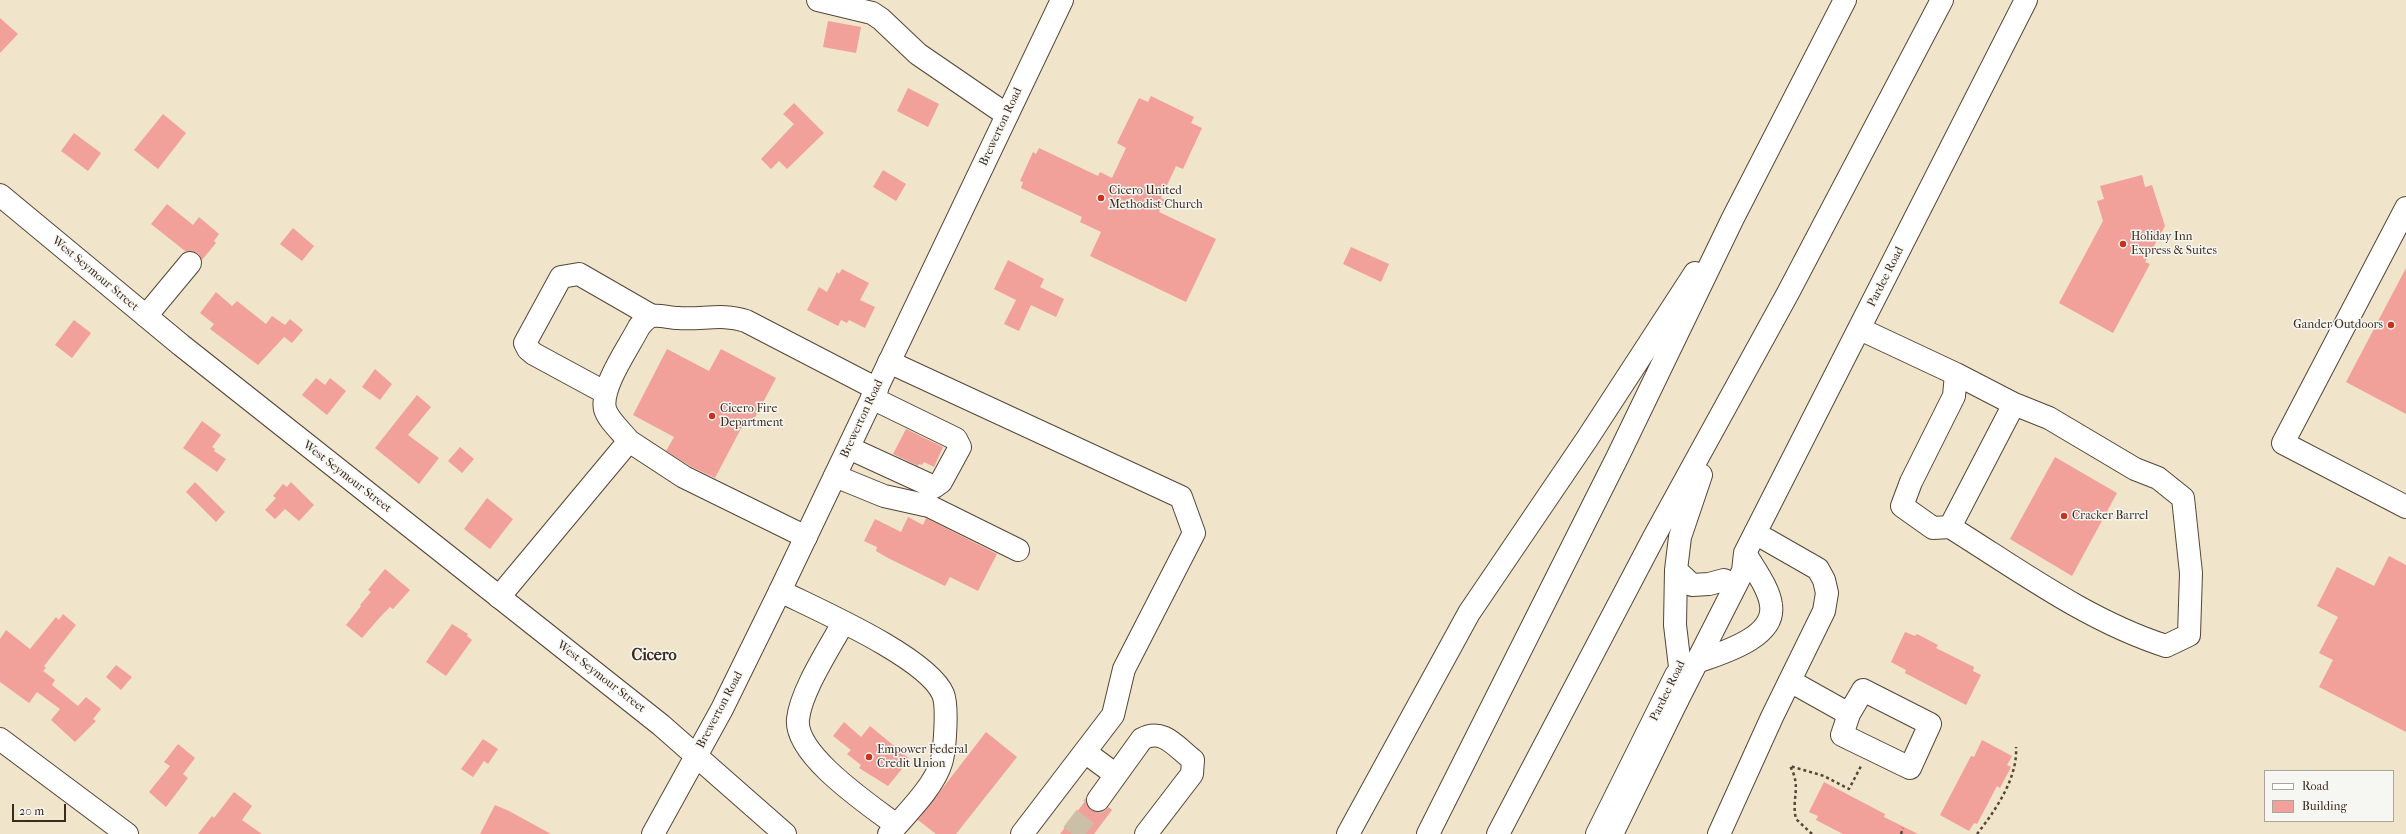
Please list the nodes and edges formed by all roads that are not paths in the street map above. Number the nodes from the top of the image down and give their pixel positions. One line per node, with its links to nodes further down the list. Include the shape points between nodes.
1 (818, 0): 6 (main road, via 872,13 918,54)
2 (1062, 0): 6 (main road, Brewerton Road)
3 (1845, 0): 9 (main road)
4 (1942, 0): 18 (main road)
5 (2026, 0): 13 (main road, Pardee Road)
6 (1007, 115): 14 (main road, Brewerton Road)
7 (0, 195): 11 (main road, West Seymour Street)
8 (2406, 208): 23 (main road, via 2283,443)
9 (1733, 218): 48 (main road, via 1667,313 1587,439 1469,613); 49 (main road, via 1615,463)
10 (190, 263): 11 (main road)
11 (146, 316): 32 (main road, West Seymour Street)
12 (652, 316): 16 (main road, via 644,320 639,327); 16 (main road, via 578,274 560,277 525,343 534,354); 17 (main road, via 679,319 720,316 739,319)
13 (1860, 329): 15 (main road); 25 (main road, Pardee Road)
14 (889, 362): 17 (main road, Brewerton Road); 38 (main road, via 1181,498 1194,533 1124,669 1113,715)
15 (1956, 374): 19 (main road); 24 (main road, via 1954,396 1911,482 1902,506 1933,528)
16 (606, 393): 20 (main road, via 606,410)
17 (874, 394): 21 (main road, Brewerton Road); 21 (main road, via 956,439 960,447 941,482 934,487)
18 (1731, 397): 29 (main road, via 1689,508 1680,537); 50 (main road, via 1654,537)
19 (2014, 404): 24 (main road); 24 (main road, via 2049,418 2135,469 2158,478 2183,498 2191,573 2190,635 2166,646 2135,636 2052,591)
20 (629, 440): 26 (main road, via 684,477); 32 (main road)
21 (849, 448): 22 (main road, Brewerton Road)
22 (835, 476): 26 (main road, Brewerton Road); 27 (main road, via 884,496 929,506)
23 (2406, 507)
24 (1950, 527)
25 (1755, 533): 28 (main road, Pardee Road); 35 (main road, via 1818,569 1824,580 1827,593 1824,611)
26 (806, 537): 31 (main road, Brewerton Road)
27 (1018, 550)
28 (1745, 553): 30 (main road, Pardee Road, via 1733,563); 34 (main road, Pardee Road, via 1743,571); 34 (main road, via 1772,606 1770,620 1763,631 1742,644)
29 (1676, 570): 30 (main road, via 1692,585); 34 (main road, via 1675,625)
30 (1724, 580): 34 (main road, Pardee Road)
31 (780, 591): 33 (main road); 39 (main road, Brewerton Road)
32 (499, 597): 39 (main road, West Seymour Street, via 661,725)
33 (843, 623): 42 (main road, via 802,701 799,727 803,740 816,760); 42 (main road, via 923,671 937,683 944,695 941,763 932,781)
34 (1688, 665): 51 (main road, Pardee Road); 52 (main road, Pardee Road, via 1677,701)
35 (1790, 681): 36 (main road); 53 (main road)
36 (1849, 714): 36 (main road, via 1863,690 1930,724 1910,768 1842,735)
37 (0, 739): 43 (main road)
38 (1084, 752): 40 (main road); 46 (main road)
39 (696, 756): 44 (main road, Brewerton Road); 45 (main road, West Seymour Street)
40 (1116, 774): 41 (main road); 47 (main road, via 1142,739 1151,734 1162,735 1193,760 1192,774)
41 (1098, 800)
42 (892, 830)
43 (127, 834)
44 (653, 834)
45 (785, 834)
46 (1022, 834)
47 (1146, 834)
48 (1348, 834)
49 (1428, 834)
50 (1498, 834)
51 (1596, 834)
52 (1612, 834)
53 (1719, 834)

